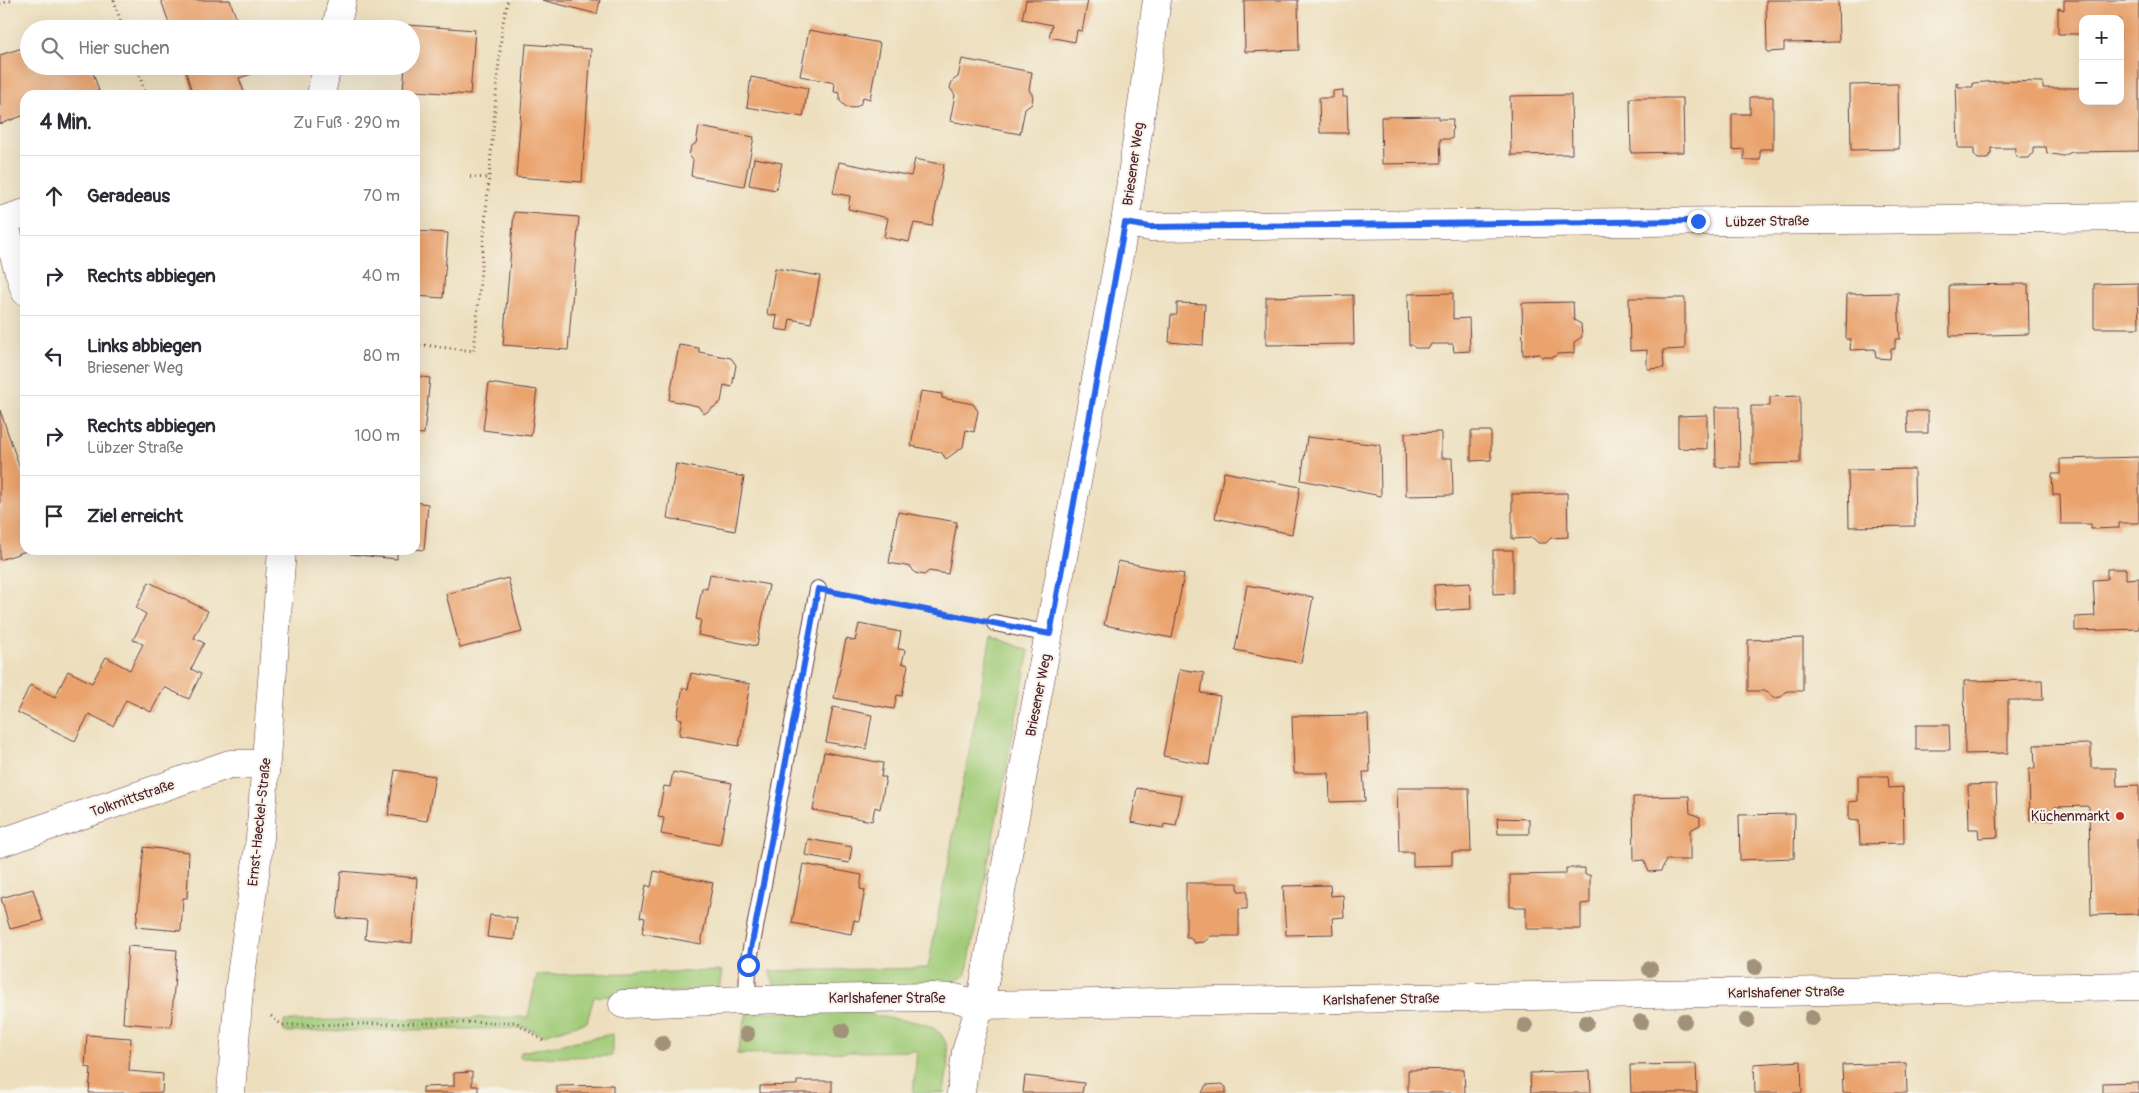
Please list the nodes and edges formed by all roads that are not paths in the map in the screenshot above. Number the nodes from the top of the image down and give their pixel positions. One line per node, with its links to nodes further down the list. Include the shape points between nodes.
1 (342, 0): 3 (street)
2 (1157, 0): 8 (street, Briesener Weg)
3 (338, 20)
4 (325, 75): 5 (street)
5 (322, 90)
6 (20, 215): 9 (street, via 3,220)
7 (2139, 216): 8 (street, Lübzer Straße, via 1150,227)
8 (1125, 223): 13 (street, Briesener Weg)
9 (20, 275)
10 (282, 555): 14 (street, Ernst-Haeckel-Straße)
11 (818, 589): 17 (lane, via 748,965)
12 (995, 623): 13 (lane)
13 (1050, 634): 19 (street, Briesener Weg)
14 (265, 764): 15 (street, Tolkmittstraße, via 230,764); 20 (street, Ernst-Haeckel-Straße, via 260,838 239,990)
15 (0, 843)
16 (2139, 986): 19 (street, Karlshafener Straße)
17 (747, 1000): 18 (street, Karlshafener Straße); 19 (street, Karlshafener Straße, via 955,998)
18 (623, 1004)
19 (980, 1005): 21 (street, Briesener Weg, via 966,1052)
20 (231, 1093)
21 (961, 1093)

